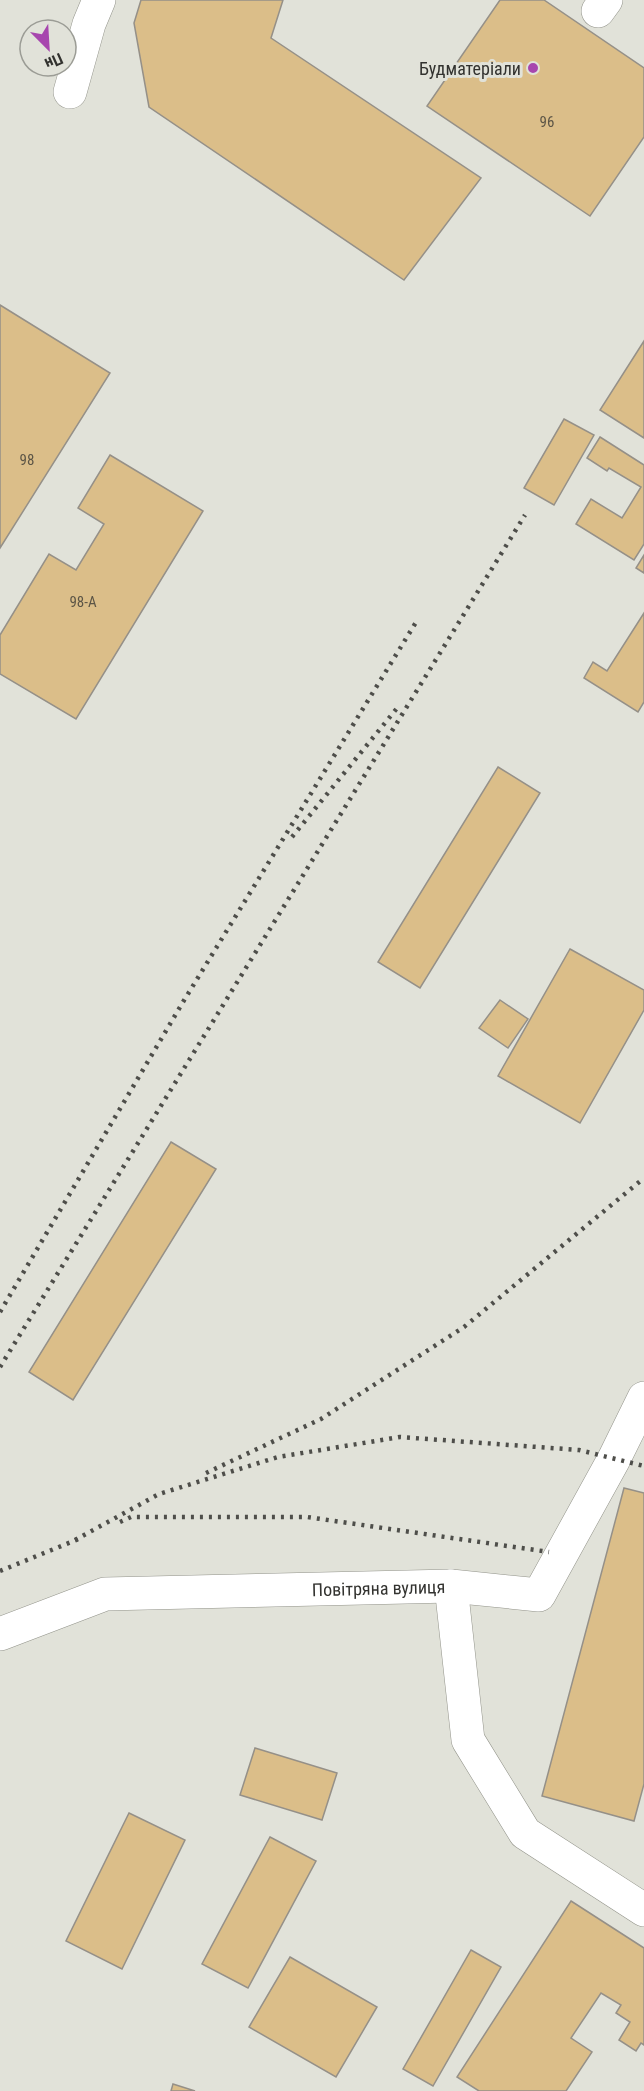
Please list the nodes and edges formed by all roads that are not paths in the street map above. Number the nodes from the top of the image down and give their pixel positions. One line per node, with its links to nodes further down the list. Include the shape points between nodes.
1 (99, 0): 2 (lane)
2 (70, 92)
3 (644, 1398): 4 (lane, Повітряна вулиця, via 539,1595)
4 (451, 1586): 5 (lane, Повітряна вулиця, via 105,1594); 6 (lane, via 468,1740 525,1833)
5 (0, 1634)
6 (644, 1910)

